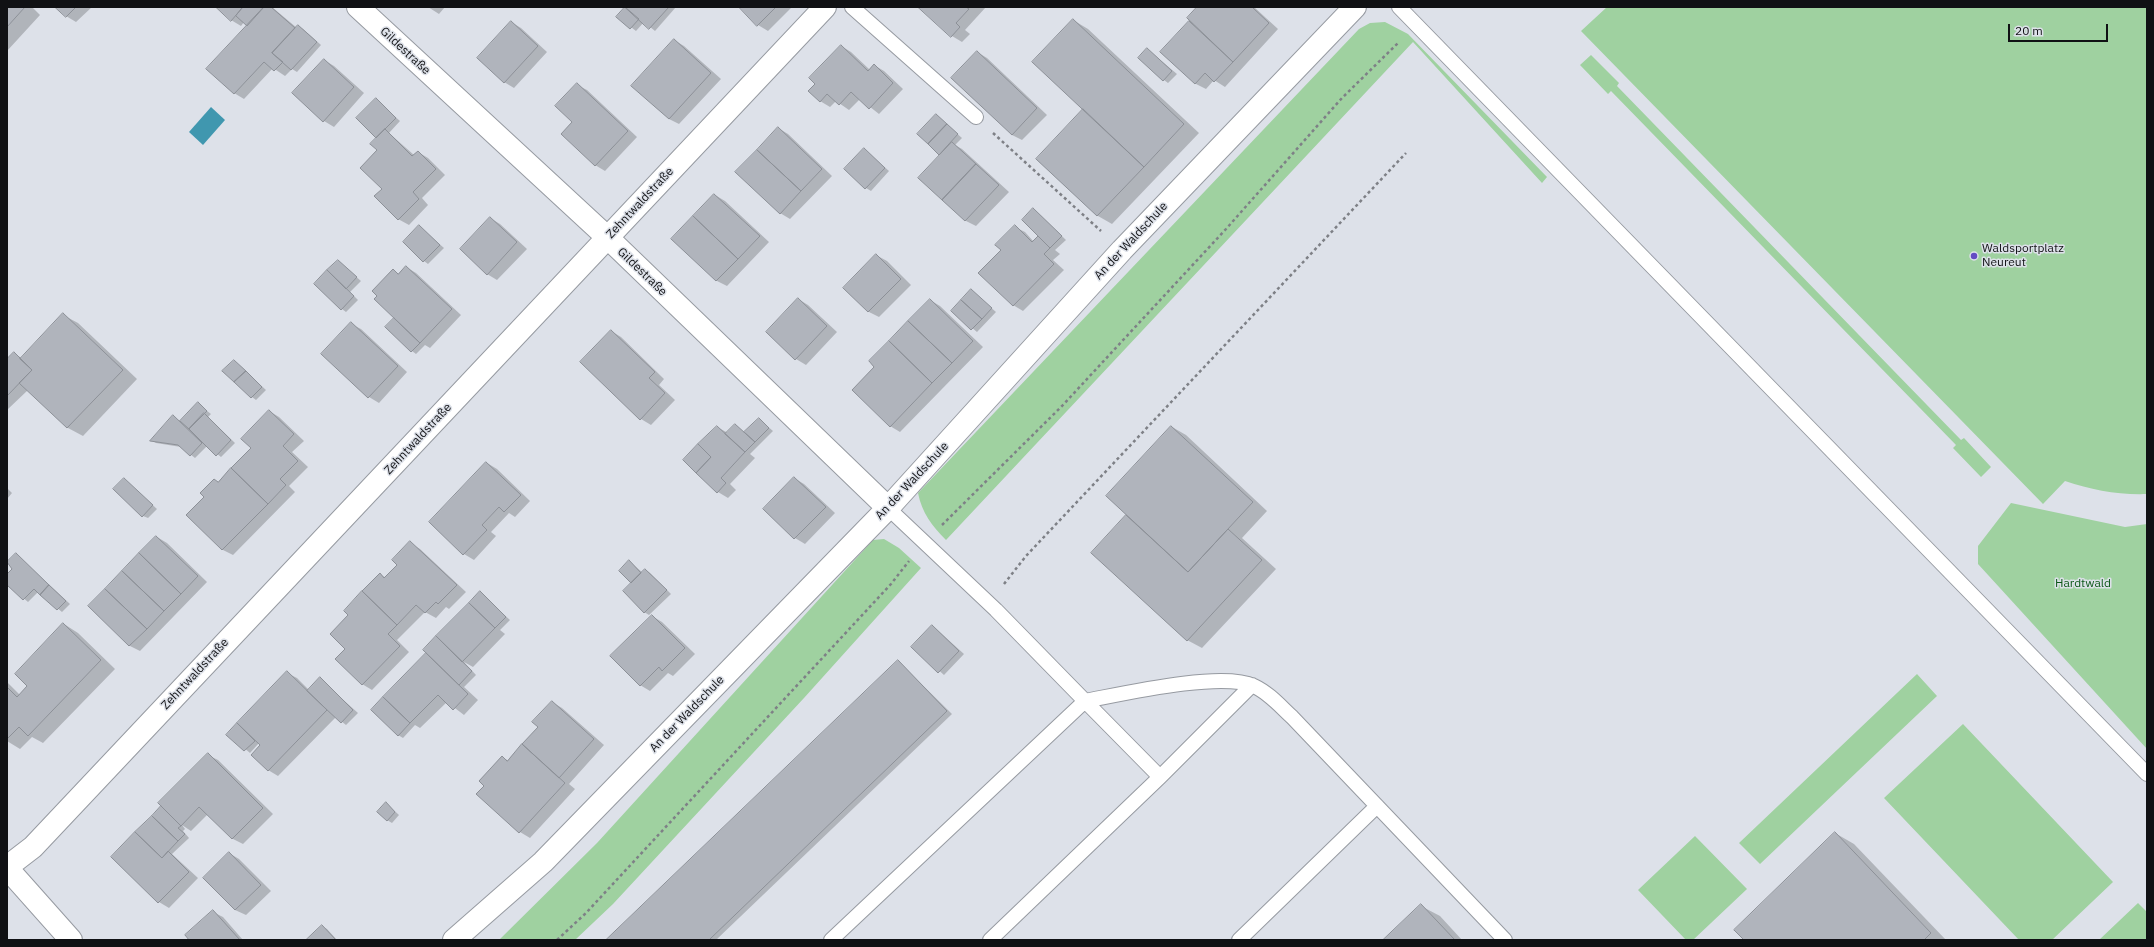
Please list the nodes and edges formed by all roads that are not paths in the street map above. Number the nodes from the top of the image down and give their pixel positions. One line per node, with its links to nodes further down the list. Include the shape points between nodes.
1 (358, 7): 7 (street, Gildestraße)
2 (825, 7): 7 (street, Zehntwaldstraße)
3 (852, 7): 6 (lane)
4 (1355, 7): 8 (street, An der Waldschule, via 1122,250)
5 (1399, 7): 11 (lane)
6 (976, 117)
7 (608, 238): 8 (street, Gildestraße); 14 (street, Zehntwaldstraße, via 33,847)
8 (888, 508): 10 (lane, via 996,610); 16 (street, An der Waldschule, via 543,862)
9 (1252, 685): 10 (lane, via 1200,682); 12 (lane); 13 (lane, via 1292,717)
10 (1084, 701): 12 (lane); 17 (lane)
11 (2147, 774)
12 (1160, 777): 18 (lane)
13 (1377, 806): 19 (lane); 20 (lane)
14 (7, 867): 15 (street)
15 (71, 940)
16 (454, 940)
17 (831, 940)
18 (990, 940)
19 (1239, 940)
20 (1504, 940)

